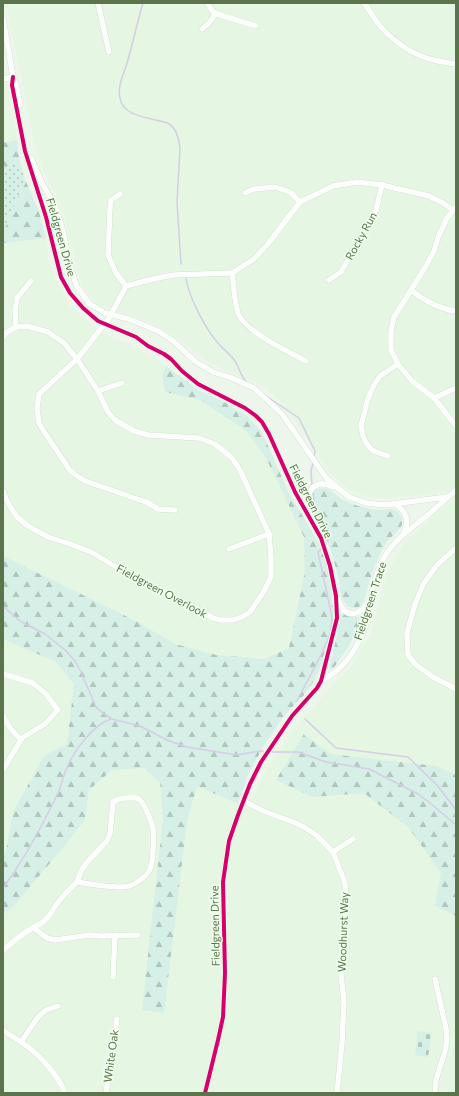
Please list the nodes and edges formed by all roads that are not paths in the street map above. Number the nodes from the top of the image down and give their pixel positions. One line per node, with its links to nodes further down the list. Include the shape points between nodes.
1 (98, 3): 8 (street)
2 (207, 3): 4 (street)
3 (364, 3): 9 (street, via 380,26 403,46 419,55)
4 (216, 13): 6 (street); 7 (street)
5 (3, 18): 10 (street, Fieldgreen Drive)
6 (256, 26)
7 (202, 29)
8 (109, 52)
9 (456, 64)
10 (13, 77): 11 (street); 23 (street, Fieldgreen Drive, via 31,161 55,206 77,287 90,304); 24 (street, Fieldgreen Drive, via 12,85 25,151 46,217 61,277 83,308)
11 (3, 79)
12 (382, 185): 15 (street, via 357,182 333,186); 16 (street, via 429,196); 18 (street, Rocky Run, via 376,210 341,272)
13 (245, 193): 15 (street, via 254,189 275,187 290,192)
14 (120, 194): 20 (street, via 111,200 108,255 116,273)
15 (300, 202): 17 (street, via 267,246 254,259)
16 (454, 209): 21 (street, via 446,218 434,251)
17 (232, 273): 20 (street, via 174,275); 28 (street, via 238,314 258,334)
18 (329, 280)
19 (31, 281): 25 (street, via 17,298)
20 (126, 286): 23 (street)
21 (412, 291): 22 (street, via 444,309); 29 (street, via 394,317 391,331 391,350)
22 (456, 311)
23 (111, 315): 24 (street); 36 (street, Fieldgreen Drive, via 129,319 158,331 201,365 254,388 282,414 327,479)
24 (105, 324): 27 (street); 42 (street, Fieldgreen Drive, via 136,337 164,354 198,384 239,404 256,416 269,434 291,485)
25 (16, 327): 26 (street); 27 (street, Fieldgreen Overlook, via 27,326 48,332 64,343)
26 (3, 337)
27 (77, 359): 32 (street, Fieldgreen Overlook); 41 (street, via 39,394 37,416 43,430 69,469 85,481 146,502 158,509)
28 (306, 361)
29 (398, 364): 33 (street, via 412,380); 35 (street, via 380,376 374,385 361,426 366,443 376,452)
30 (122, 383): 32 (street)
31 (456, 388): 33 (street)
32 (98, 391): 43 (street, Fieldgreen Overlook, via 108,412 128,428 148,435 199,438 215,444 232,458)
33 (434, 398): 34 (street)
34 (456, 426)
35 (388, 456)
36 (337, 488): 40 (street, Fieldgreen Drive, via 349,497 366,504); 42 (street, via 328,484 313,487 306,503)
37 (456, 490): 39 (street, Fieldgreen Trace)
38 (3, 491): 43 (street, Fieldgreen Overlook, via 17,517 28,526 48,537 90,552 142,582 220,620 233,620 250,612 264,591 271,577)
39 (447, 497): 40 (street, Fieldgreen Drive); 44 (street, Fieldgreen Trace)
40 (395, 504): 44 (street, via 406,516)
41 (176, 510)
42 (307, 511): 47 (street, Fieldgreen Drive, via 324,545)
43 (269, 534): 46 (street)
44 (403, 534): 48 (street, Fieldgreen Trace, via 385,556)
45 (456, 548): 52 (street, via 436,565 424,583 407,633 408,655 415,664 433,677)
46 (229, 549)
47 (336, 596): 48 (street, via 343,609 352,613 358,613); 51 (street, Fieldgreen Drive, via 337,618)
48 (370, 601): 51 (street, Fieldgreen Trace, via 367,620 348,660)
49 (3, 675): 50 (street); 54 (street, via 33,683 46,694 58,710 45,724)
50 (3, 678)
51 (320, 681): 56 (street, Fieldgreen Drive, via 317,688 292,716 261,762)
52 (456, 688)
53 (3, 716): 54 (street)
54 (21, 740): 55 (street)
55 (3, 770)
56 (244, 801): 58 (street, Woodhurst Way, via 304,827); 72 (street, Fieldgreen Drive, via 230,841 223,882 225,972 222,1017)
57 (353, 839): 58 (street)
58 (333, 852): 73 (street, Woodhurst Way, via 345,883 346,902 340,957 344,1001)
59 (77, 882): 59 (street, via 82,869 107,841 113,802 117,799 140,799 154,832 150,870 145,876 125,887); 60 (street, via 56,905 50,916)
60 (34, 928): 61 (street, via 51,940 82,935); 63 (street)
61 (115, 935): 62 (street); 64 (street)
62 (138, 935)
63 (3, 950)
64 (113, 977)
65 (435, 979): 74 (street, via 446,1028 446,1040)
66 (58, 1006): 69 (street, via 46,1010 38,1017)
67 (117, 1019): 71 (street, White Oak)
68 (3, 1030): 69 (street)
69 (21, 1042): 70 (street, via 45,1062)
70 (65, 1093)
71 (106, 1093)
72 (206, 1093)
73 (337, 1093)
74 (435, 1093)

